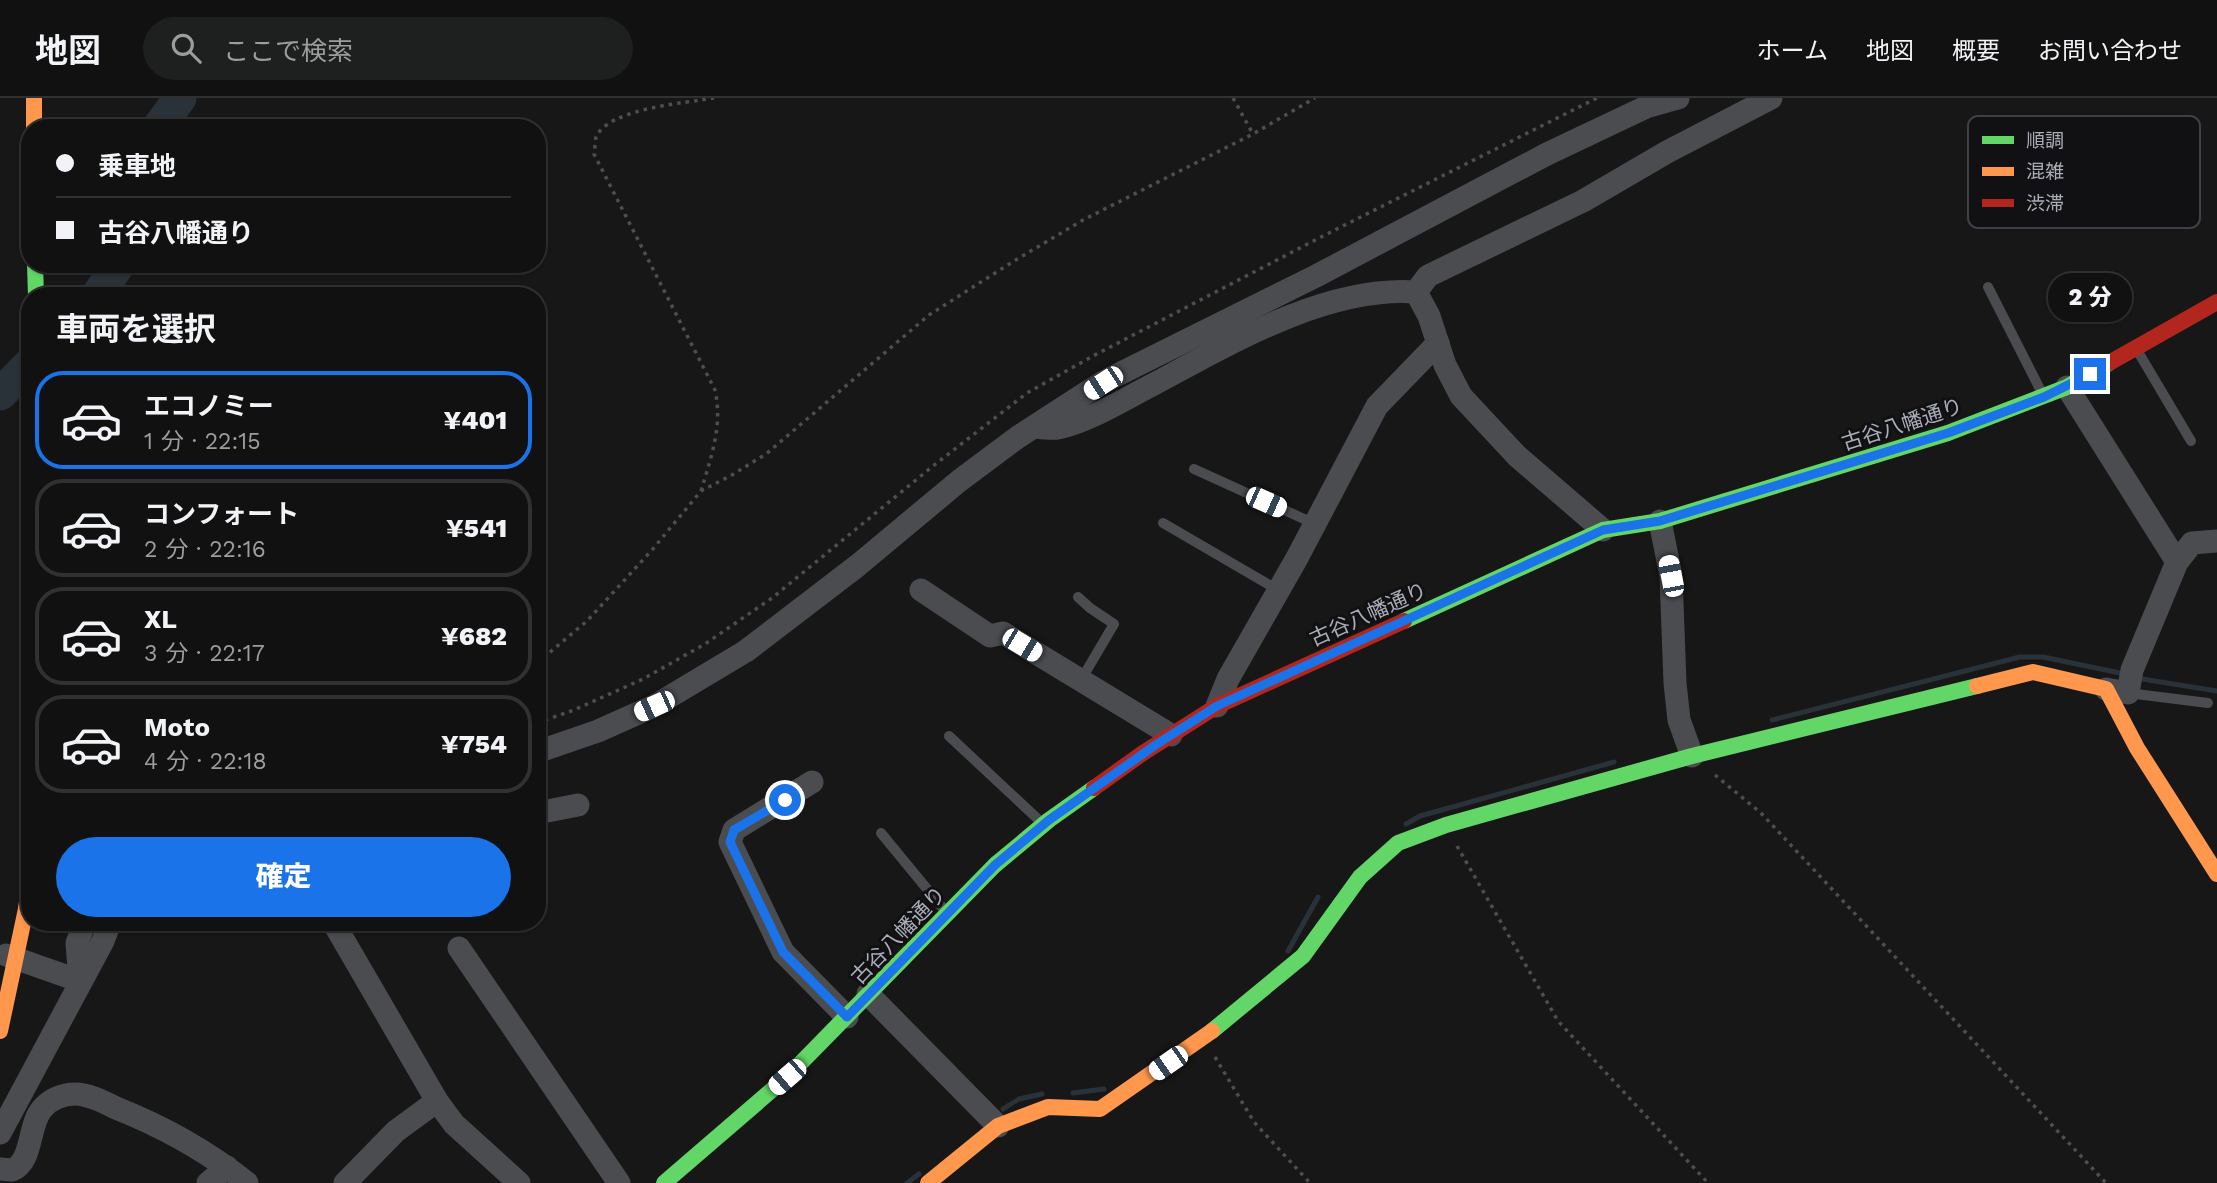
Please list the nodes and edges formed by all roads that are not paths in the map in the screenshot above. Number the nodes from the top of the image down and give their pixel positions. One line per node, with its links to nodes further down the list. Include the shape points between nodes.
1 (34, 98): 4 (main road)
2 (1678, 98): 12 (street, via 1646,107 1547,154 1103,383)
3 (1771, 98): 6 (street, via 1583,201 1428,276)
4 (34, 119)
5 (1988, 287): 11 (lane)
6 (1416, 292): 8 (street); 12 (street, via 1393,290 1309,310 1264,327 1107,409 1057,428)
7 (2217, 302): 9 (main road, 古谷八幡通り)
8 (1438, 343): 17 (street, via 1377,407); 18 (street, via 1461,396 1517,456)
9 (2135, 348): 10 (main road, 古谷八幡通り); 13 (lane)
10 (2067, 387): 11 (main road, 古谷八幡通り); 20 (street)
11 (2044, 397): 15 (main road, 古谷八幡通り, via 1948,433)
12 (1034, 427): 30 (street, via 746,650 654,706)
13 (2191, 441)
14 (1194, 469): 17 (lane)
15 (1660, 521): 18 (main road, 古谷八幡通り); 31 (street, via 1671,576 1679,720)
16 (1163, 523): 22 (lane)
17 (1315, 524): 22 (street)
18 (1603, 530): 27 (main road, 古谷八幡通り)
19 (2217, 541): 20 (street, via 2192,542)
20 (2177, 562): 25 (street, via 2132,670)
21 (921, 590): 24 (street, via 990,636 1003,633)
22 (1278, 590): 27 (street)
23 (1078, 597): 24 (lane, via 1114,624)
24 (1081, 680): 28 (street)
25 (2117, 691): 26 (lane); 31 (main road, via 2033,672); 37 (main road, via 2137,748)
26 (2208, 703)
27 (1217, 706): 28 (main road, 古谷八幡通り)
28 (1171, 735): 35 (main road, 古谷八幡通り)
29 (949, 736): 35 (lane)
30 (546, 749)
31 (1692, 757): 50 (main road, via 1446,825 1398,843 1360,877 1303,956 1203,1038 1100,1109 1048,1107)
32 (812, 782): 47 (street, via 734,830 730,842 783,952)
33 (578, 805): 34 (street)
34 (546, 811)
35 (1044, 824): 38 (main road, 古谷八幡通り, via 995,865)
36 (881, 833): 38 (lane)
37 (2217, 874)
38 (948, 914): 46 (main road, 古谷八幡通り)
39 (21, 931): 48 (main road, bridge)
40 (82, 931): 45 (street, via 77,943)
41 (107, 931): 45 (street)
42 (338, 931): 49 (street)
43 (459, 948): 58 (street)
44 (0, 953): 45 (street)
45 (80, 981): 51 (street)
46 (868, 994): 47 (main road, 古谷八幡通り); 50 (street)
47 (847, 1017): 59 (main road, 古谷八幡通り, via 787,1077)
48 (0, 1031)
49 (437, 1101): 56 (street, via 396,1130); 57 (street, via 454,1124)
50 (998, 1126): 60 (main road)
51 (0, 1133)
52 (227, 1167): 53 (street, via 146,1120 75,1094 55,1098 43,1108 22,1163 12,1170); 54 (street); 55 (street)
53 (0, 1169)
54 (208, 1183)
55 (247, 1183)
56 (345, 1183)
57 (519, 1183)
58 (619, 1183)
59 (664, 1183)
60 (928, 1183)

